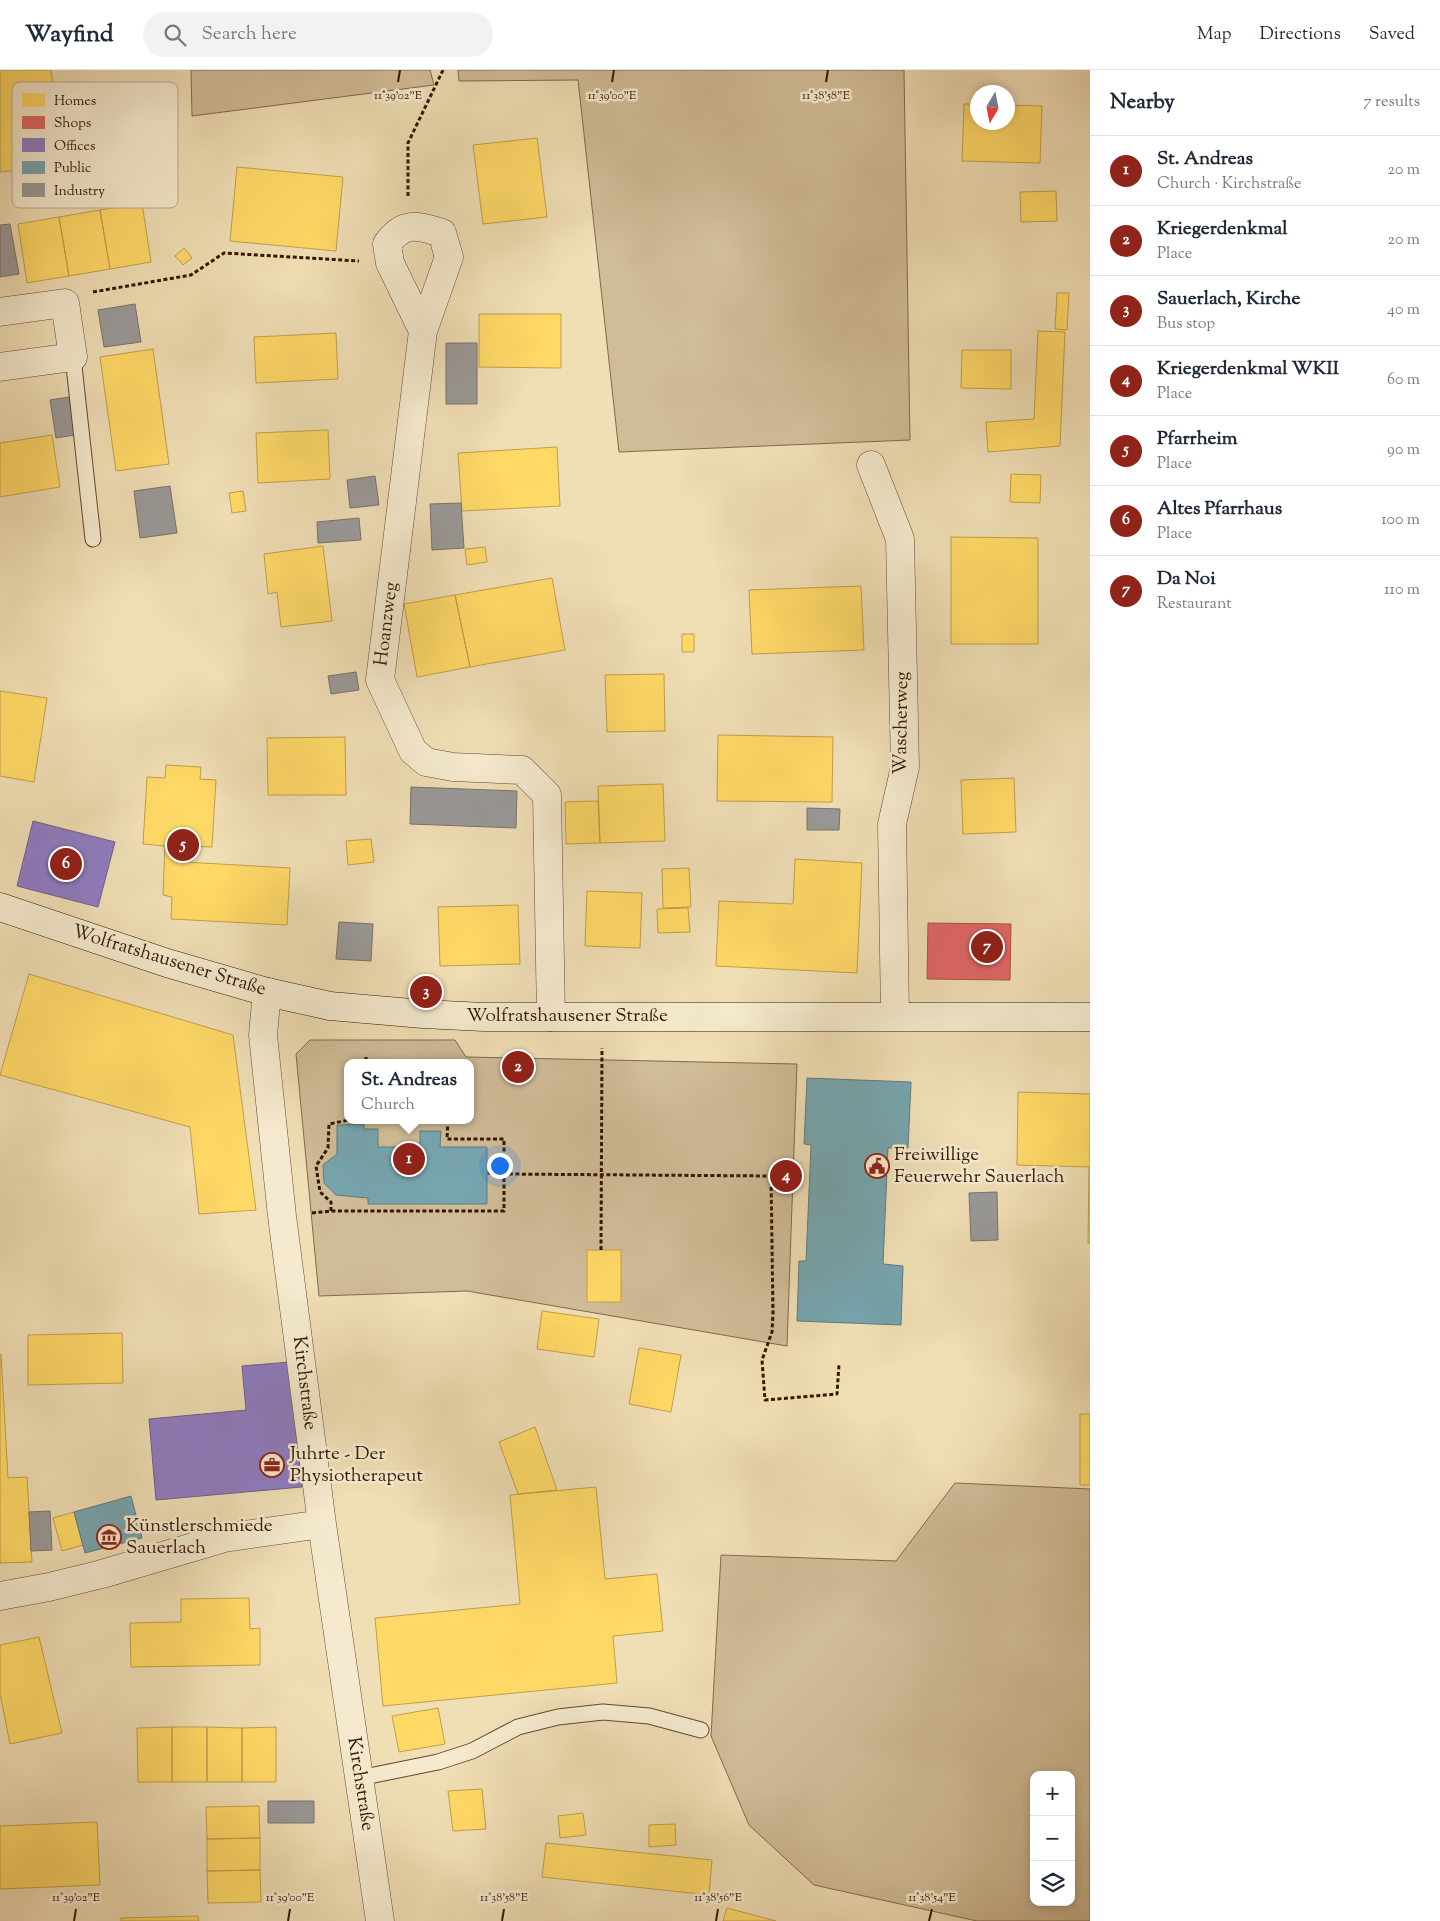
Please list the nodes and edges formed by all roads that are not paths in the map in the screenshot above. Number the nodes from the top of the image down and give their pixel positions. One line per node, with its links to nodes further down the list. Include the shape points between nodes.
1 (0, 312): 3 (street, via 66,303)
2 (423, 331): 2 (street, Hoanzweg, via 450,257 442,233 408,227 395,232 387,244 390,263); 10 (street, Hoanzweg, via 380,680 413,751 426,762 453,767 522,770 547,795)
3 (73, 357): 4 (street); 6 (lane)
4 (0, 367)
5 (870, 465): 9 (street, Wascherweg, via 900,539 905,767 892,824)
6 (93, 539)
7 (0, 907): 8 (street, Wolfratshausener Straße, via 167,963)
8 (267, 992): 10 (street, Wolfratshausener Straße, via 330,1006 484,1017); 12 (street, Kirchstraße, via 263,1035 282,1216)
9 (895, 1016): 10 (street, Wolfratshausener Straße); 11 (street, Wolfratshausener Straße)
10 (551, 1017)
11 (1090, 1017)
12 (322, 1524): 13 (street, via 224,1538 102,1574); 15 (street, Kirchstraße)
13 (0, 1596)
14 (701, 1730): 15 (lane, via 649,1716 602,1712 558,1717 518,1727 472,1751 438,1762)
15 (359, 1778): 16 (street, Kirchstraße)
16 (380, 1921)

